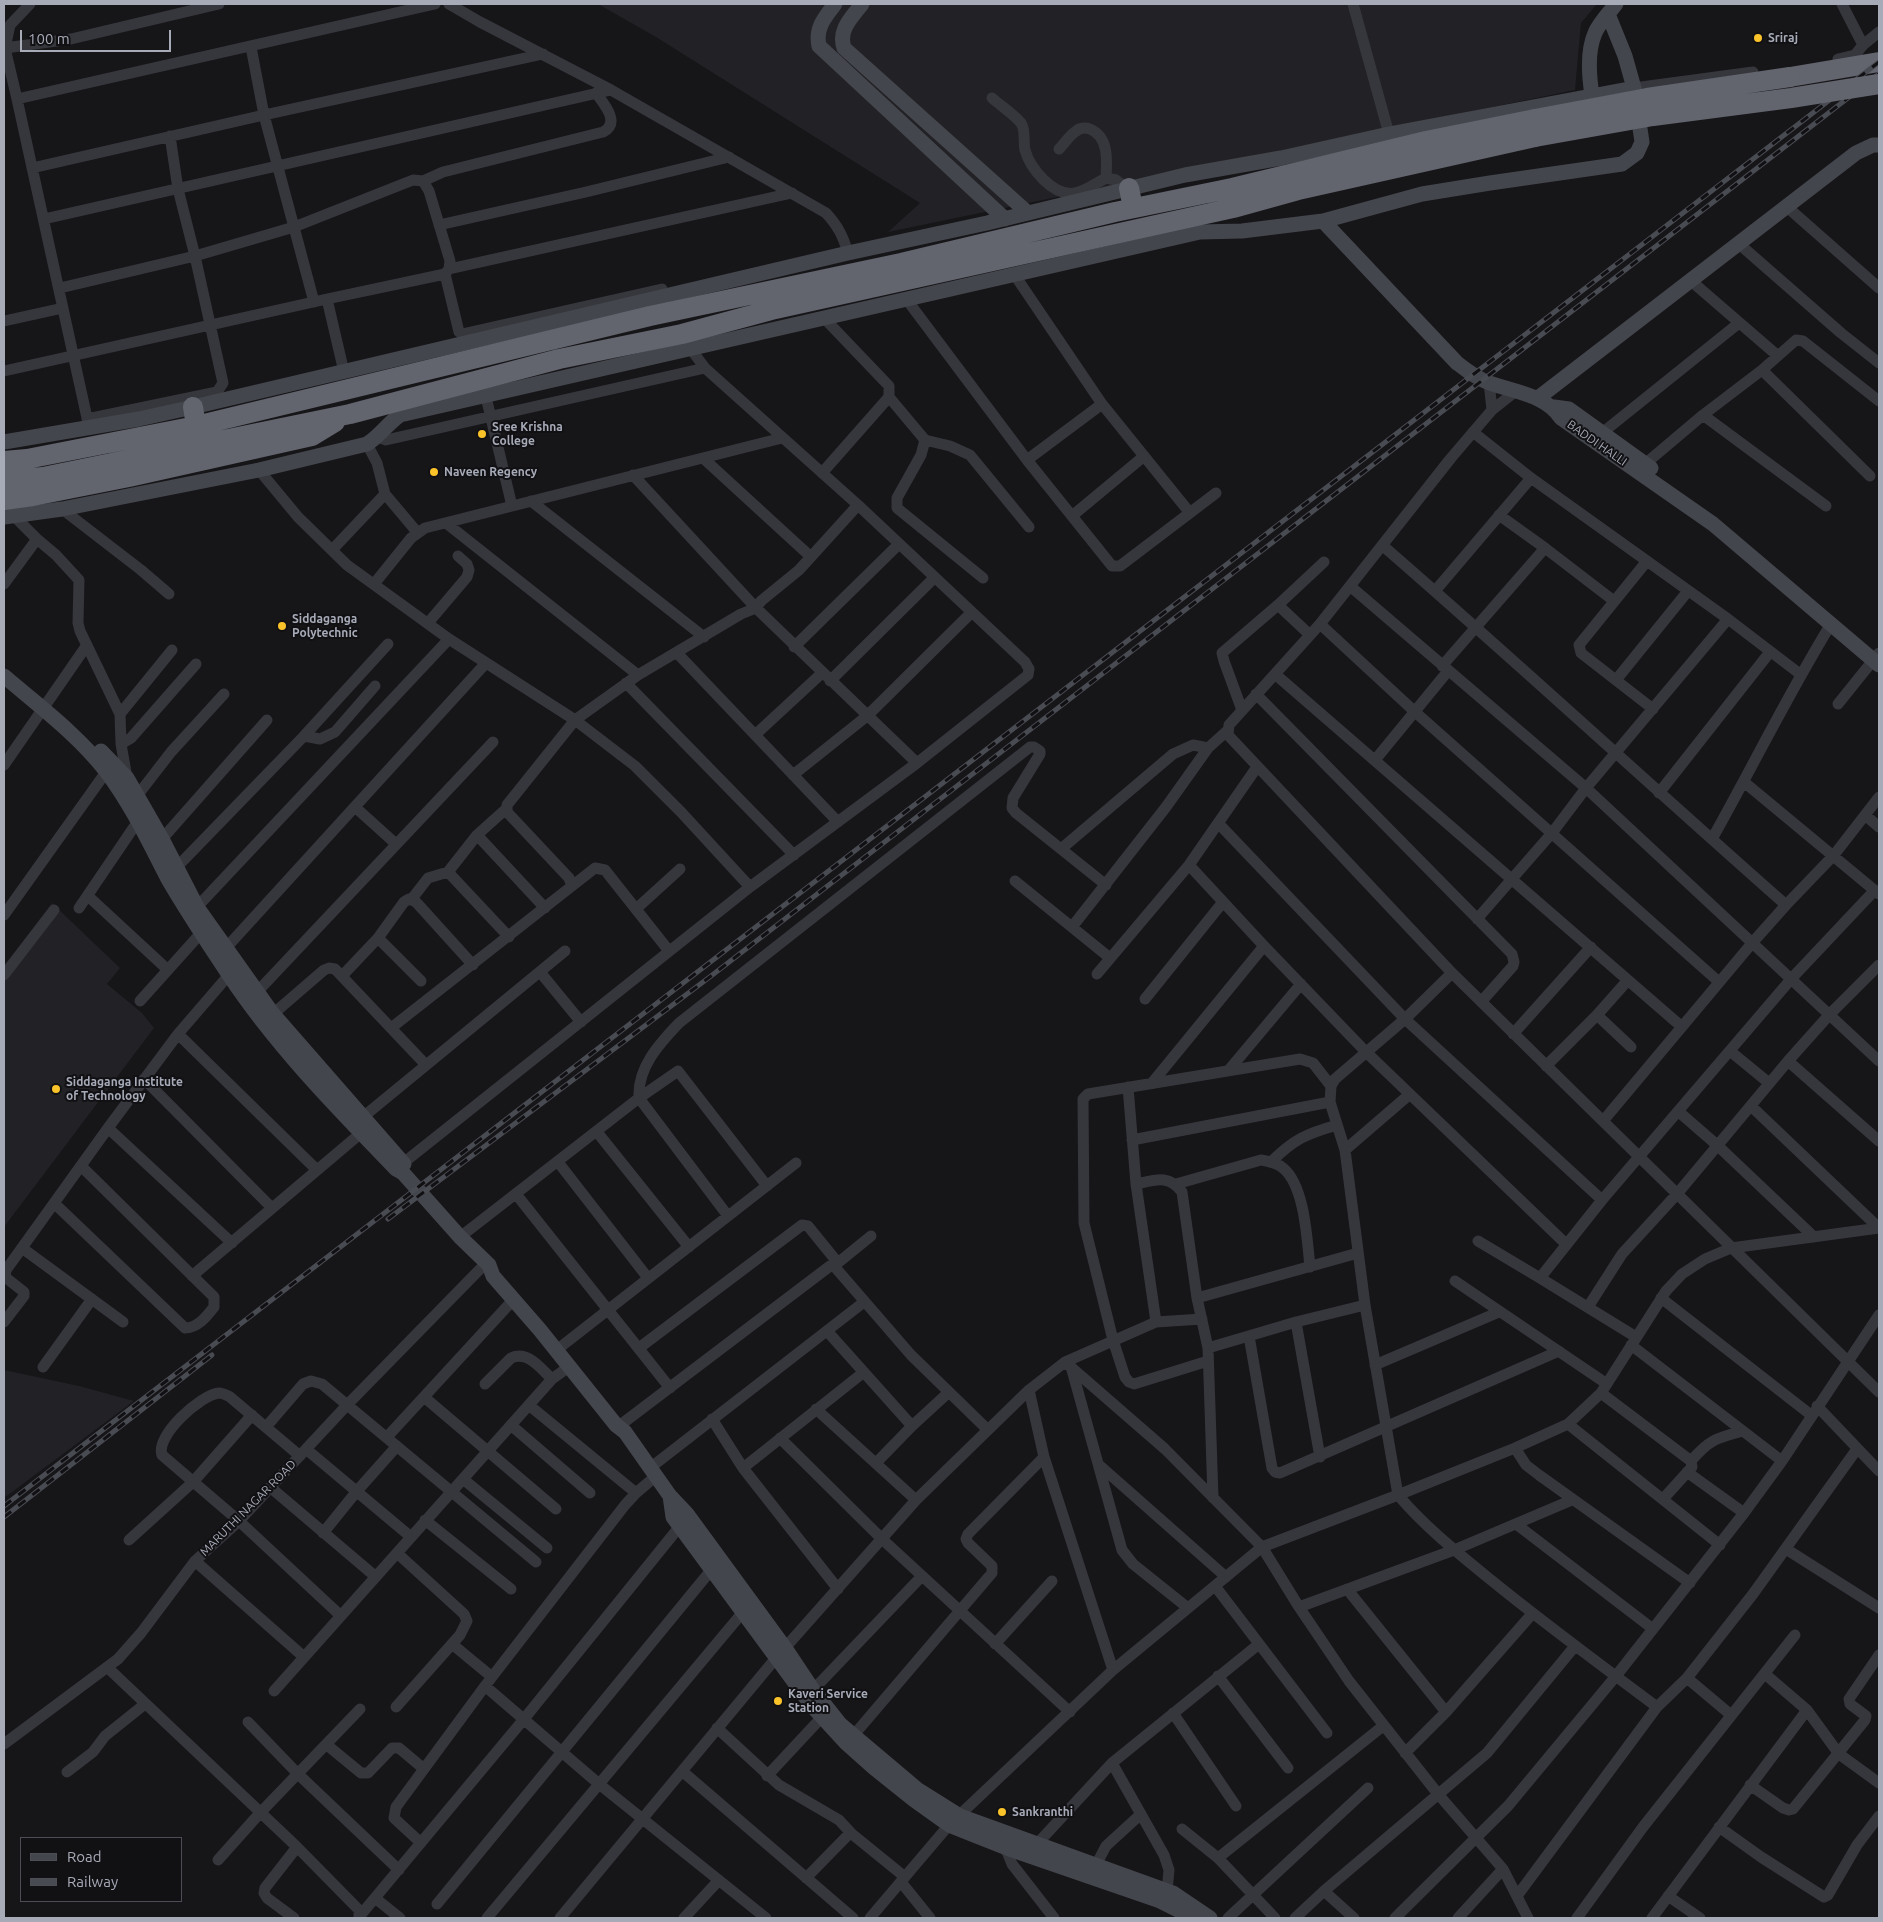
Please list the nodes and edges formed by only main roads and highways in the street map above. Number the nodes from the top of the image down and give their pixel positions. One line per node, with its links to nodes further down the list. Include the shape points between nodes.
1 (1879, 62): 3 (highway, bridge, via 1647,98)
2 (1879, 84): 3 (highway, bridge, via 1653,116)
3 (1535, 128): 5 (highway, via 1426,141 1232,188); 6 (highway, via 1232,208 771,310 682,334 559,359)
4 (1128, 189): 5 (highway)
5 (1133, 208): 7 (highway, via 900,263 683,301 419,371 194,416 27,459)
6 (350, 414): 8 (highway, via 44,477); 9 (highway, via 312,436 33,496)
7 (4, 461)
8 (4, 481)
9 (7, 511)

